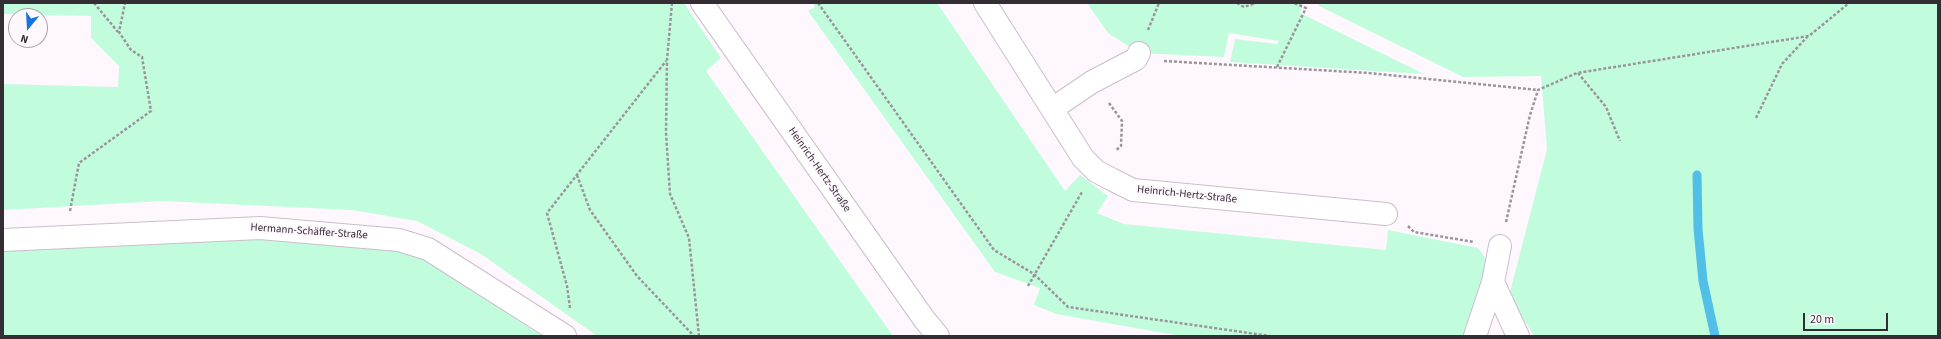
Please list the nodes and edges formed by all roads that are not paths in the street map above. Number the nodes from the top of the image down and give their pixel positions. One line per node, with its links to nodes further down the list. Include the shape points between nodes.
1 (702, 3): 10 (street, Heinrich-Hertz-Straße)
2 (985, 3): 4 (street, Heinrich-Hertz-Straße)
3 (1138, 56): 4 (street)
4 (1052, 109): 5 (street, Heinrich-Hertz-Straße, via 1083,158 1096,171 1133,190)
5 (1386, 214)
6 (3, 240): 9 (street, Hermann-Schäffer-Straße, via 260,228 399,240 428,249)
7 (1500, 246): 8 (street)
8 (1493, 282): 11 (street); 12 (street)
9 (565, 336)
10 (938, 336)
11 (1475, 336)
12 (1518, 336)

